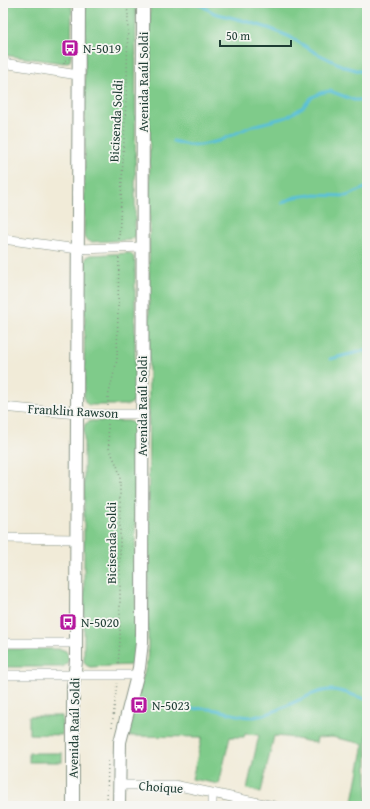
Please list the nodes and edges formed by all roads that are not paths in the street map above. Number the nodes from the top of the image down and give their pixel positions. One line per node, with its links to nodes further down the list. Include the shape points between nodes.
1 (79, 3): 4 (main road, Avenida Raúl Soldi)
2 (143, 3): 6 (main road, Avenida Raúl Soldi)
3 (3, 63): 4 (street)
4 (78, 75): 7 (main road, Avenida Raúl Soldi)
5 (3, 239): 7 (street)
6 (143, 247): 7 (street); 10 (main road, Avenida Raúl Soldi)
7 (78, 249): 9 (main road, Avenida Raúl Soldi)
8 (3, 407): 9 (street, Franklin Rawson)
9 (77, 414): 10 (street, Franklin Rawson); 12 (main road, Avenida Raúl Soldi)
10 (142, 414): 17 (main road, Avenida Raúl Soldi, via 142,642)
11 (3, 538): 12 (street)
12 (76, 539): 14 (main road, Avenida Raúl Soldi)
13 (3, 643): 14 (street)
14 (76, 643): 16 (main road, Avenida Raúl Soldi)
15 (3, 675): 16 (street)
16 (74, 675): 17 (street); 20 (main road, Avenida Raúl Soldi)
17 (137, 675): 18 (main road, Avenida Raúl Soldi, via 121,736)
18 (119, 785): 19 (street, Choique, via 170,785); 21 (main road, Avenida Raúl Soldi)
19 (212, 794): 22 (street); 23 (street, Choique)
20 (72, 806)
21 (119, 806)
22 (212, 806)
23 (274, 806)

